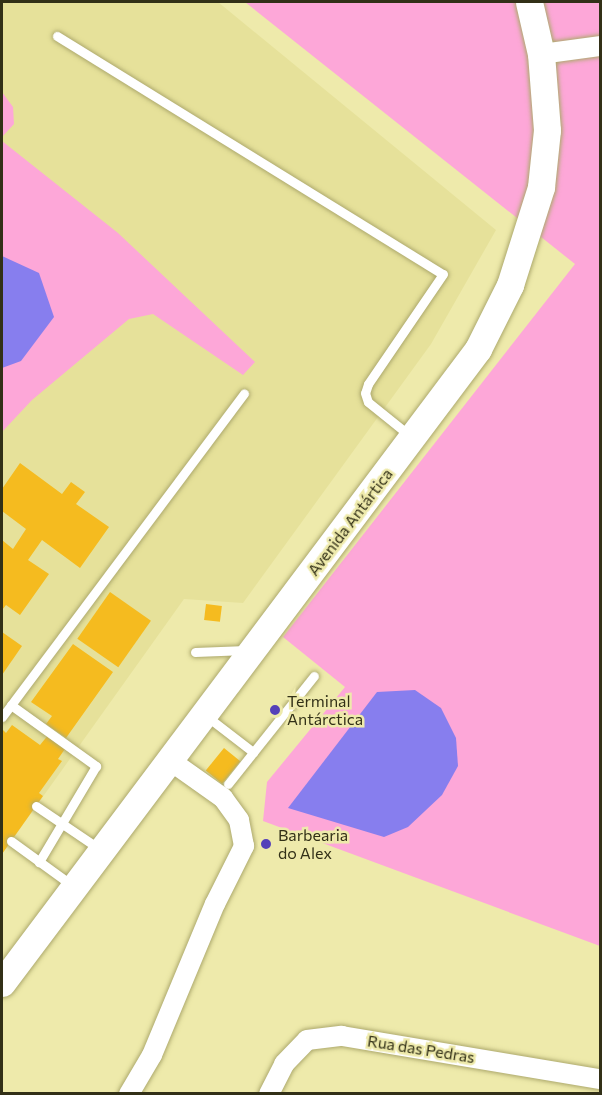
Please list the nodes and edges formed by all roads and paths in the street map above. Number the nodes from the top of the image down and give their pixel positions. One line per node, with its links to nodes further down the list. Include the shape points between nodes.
1 (529, 2): 4 (main road, Avenida Antártica)
2 (57, 36): 6 (lane, via 443,274 365,393 368,402)
3 (600, 46): 4 (street)
4 (541, 54): 6 (main road, Avenida Antártica, via 547,130 541,187 528,238 478,349)
5 (244, 394): 10 (lane)
6 (413, 439): 7 (main road, Avenida Antártica)
7 (252, 650): 8 (lane); 11 (main road, Avenida Antártica)
8 (195, 652)
9 (314, 676): 13 (lane)
10 (11, 705): 12 (lane); 17 (lane, via 96,766)
11 (203, 713): 13 (lane); 14 (main road, Avenida Antártica)
12 (2, 717)
13 (253, 752): 15 (lane)
14 (168, 759): 19 (main road, Avenida Antártica); 24 (street, via 223,798 239,820 244,846 215,904 152,1055)
15 (228, 784)
16 (36, 806): 17 (lane)
17 (61, 822): 19 (lane); 20 (lane)
18 (11, 841): 20 (lane)
19 (100, 849): 21 (main road, Avenida Antártica)
20 (39, 862): 21 (lane)
21 (73, 886): 22 (main road, Avenida Antártica)
22 (2, 982)
23 (600, 1078): 25 (street, Rua das Pedras, via 342,1036 307,1040 284,1064)
24 (129, 1094)
25 (269, 1094)

